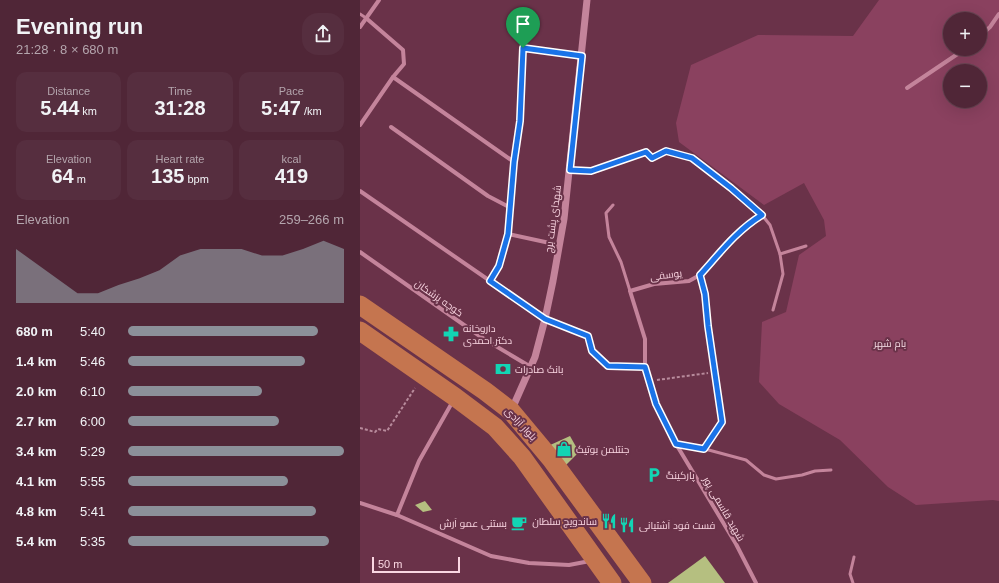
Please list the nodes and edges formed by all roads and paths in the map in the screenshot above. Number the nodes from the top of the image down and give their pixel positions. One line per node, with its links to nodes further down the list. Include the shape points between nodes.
1 (378, 0): 5 (street)
2 (587, 0): 8 (street, شهدای پشت برج)
3 (360, 14): 5 (lane)
4 (999, 14): 7 (street)
5 (366, 18): 6 (street); 10 (street, via 403,50 404,64)
6 (360, 26)
7 (987, 30)
8 (582, 56): 15 (street, via 523,48 520,121); 16 (street, شهدای پشت برج)
9 (955, 56): 11 (street)
10 (393, 77): 12 (street); 15 (street)
11 (907, 88)
12 (360, 126)
13 (391, 127): 19 (street, via 488,196)
14 (692, 158): 16 (path, via 666,151 652,158 646,152 591,171); 20 (street)
15 (514, 162): 19 (street)
16 (570, 170): 22 (street, شهدای پشت برج)
17 (360, 191): 27 (street)
18 (612, 205): 28 (lane, via 606,213 609,237 621,262)
19 (511, 208): 21 (street)
20 (762, 215): 25 (lane, via 770,225); 26 (street, via 728,241)
21 (508, 234): 22 (street); 27 (path, via 499,266)
22 (559, 245): 31 (street, شهدای پشت برج)
23 (806, 246): 25 (lane)
24 (360, 252): 33 (street, کوچه پزشکان, via 484,339)
25 (780, 254): 30 (lane, via 784,274)
26 (700, 275): 28 (street, یوسفی, via 689,281 654,284); 35 (lane, via 705,294)
27 (490, 281): 31 (street)
28 (630, 291): 34 (street, via 645,339)
29 (360, 305): 39 (main road, بلوار آزادی, via 486,391)
30 (773, 310)
31 (545, 319): 33 (street, شهدای پشت برج); 34 (street, via 588,336 592,351 608,366)
32 (360, 331): 36 (main road)
33 (531, 367): 39 (street, شهدای پشت برج)
34 (645, 367): 37 (street, شهید قاسمی پور)
35 (714, 372): 37 (path); 43 (path, via 722,422)
36 (424, 375): 38 (main road); 41 (path, via 387,431 378,429 375,432)
37 (648, 381): 42 (street, شهید قاسمی پور, via 656,404)
38 (455, 397): 40 (main road); 46 (street, via 419,461)
39 (511, 411): 40 (main road); 50 (main road, بلوار آزادی, via 551,459)
40 (494, 427): 48 (main road, via 522,457)
41 (360, 428)
42 (676, 444): 43 (lane); 51 (street, شهید قاسمی پور, via 736,544)
43 (704, 449): 44 (lane, via 746,460 764,475 776,479 815,470)
44 (831, 470)
45 (360, 503): 46 (street)
46 (397, 515): 48 (street, via 491,556 529,563 569,565)
47 (854, 557): 52 (lane, via 850,574)
48 (595, 560): 49 (main road)
49 (612, 583)
50 (642, 583)
51 (756, 583)
52 (853, 583)

